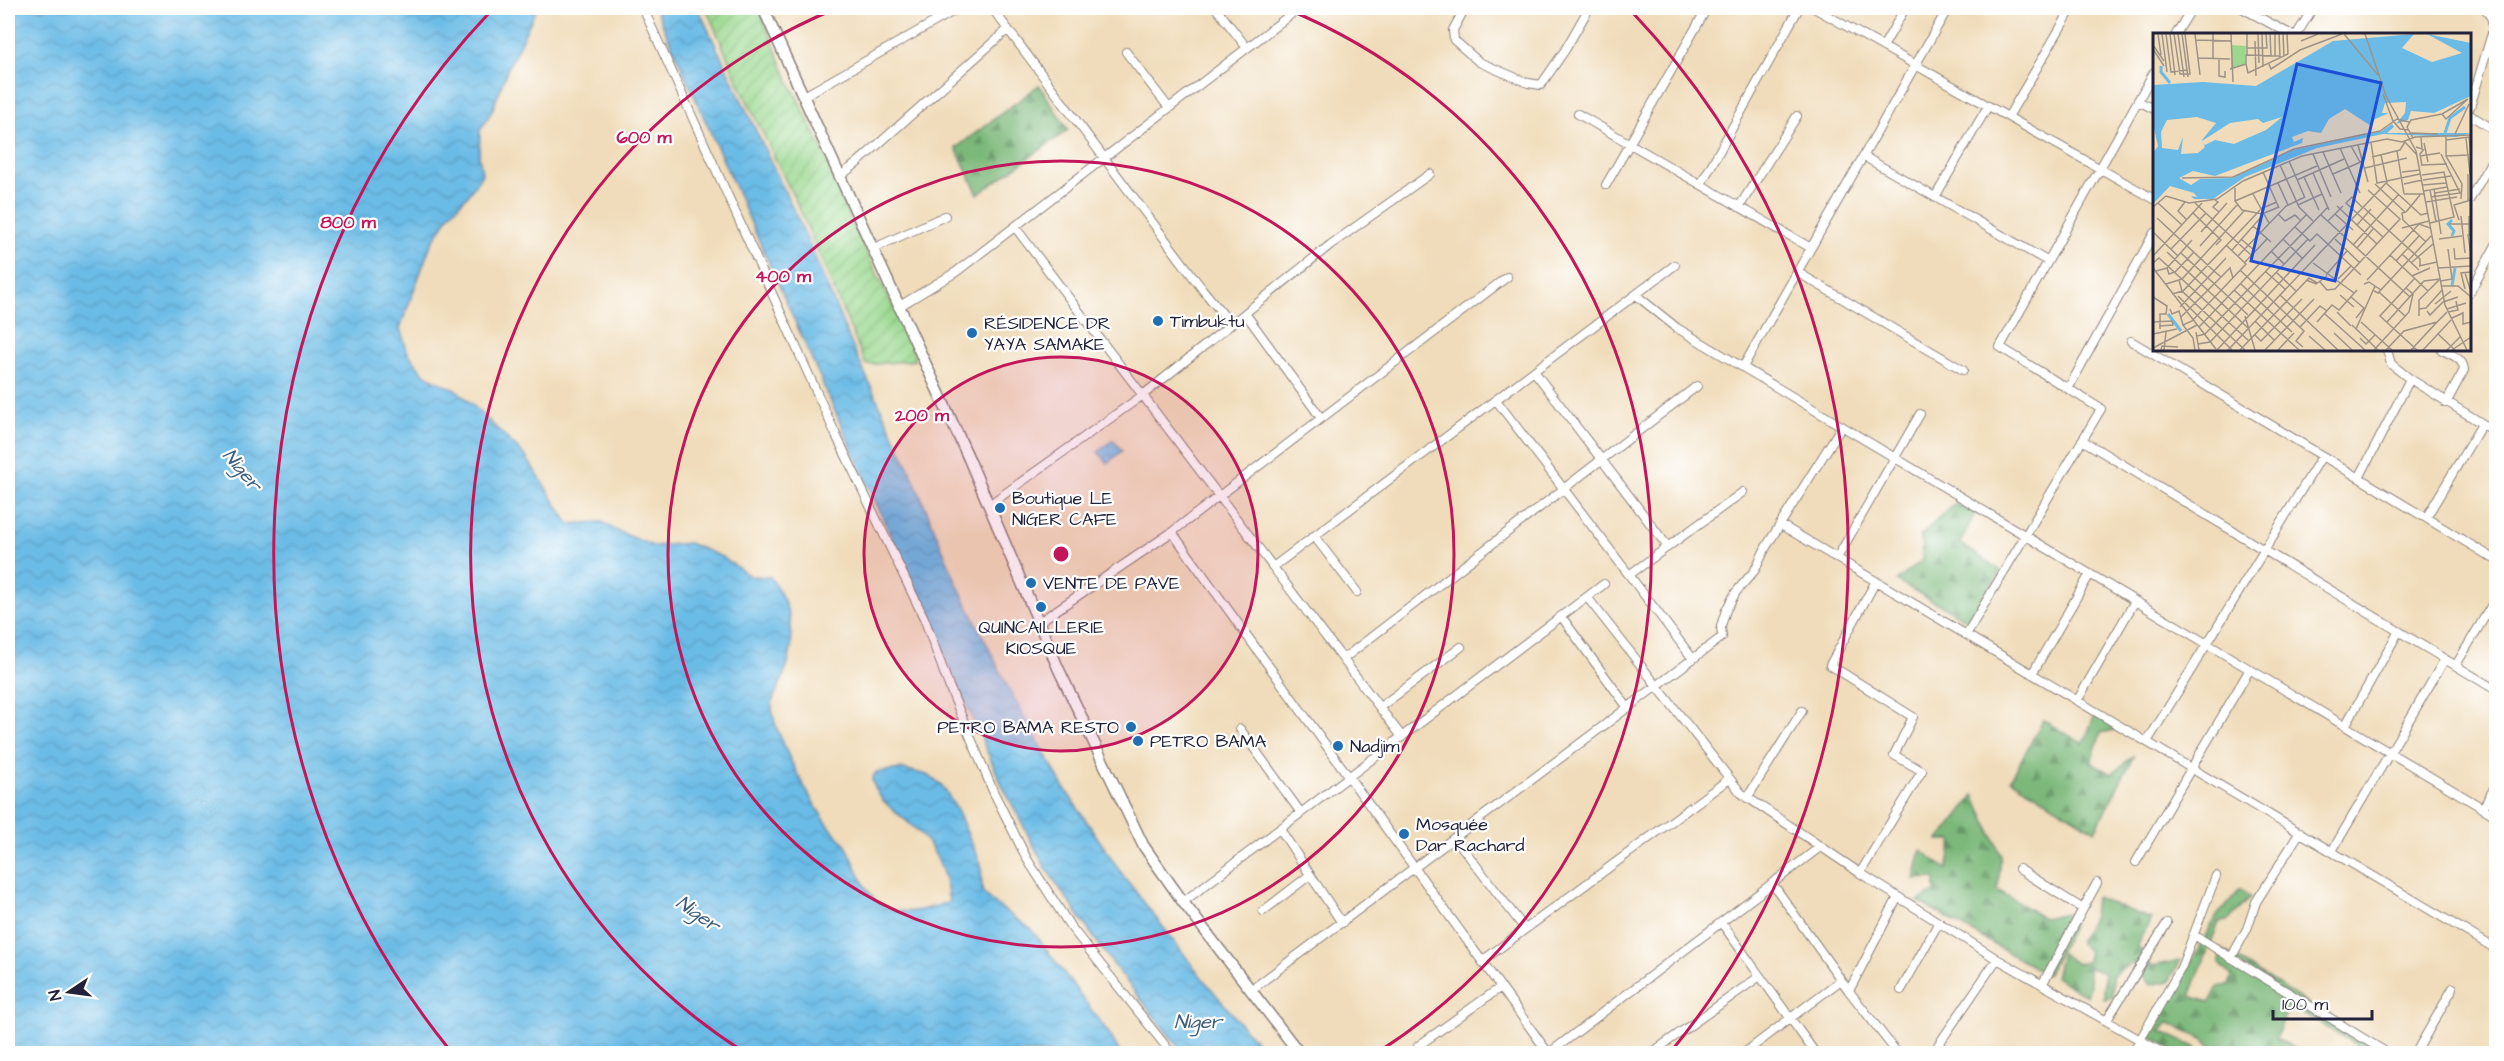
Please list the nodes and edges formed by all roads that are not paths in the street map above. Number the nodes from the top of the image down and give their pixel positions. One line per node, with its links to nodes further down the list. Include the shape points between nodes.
1 (643, 8): 182 (street, via 836,435 924,618 993,791 1027,859 1070,926)
2 (763, 8): 28 (main road)
3 (959, 8): 28 (street)
4 (992, 8): 19 (street)
5 (1216, 8): 24 (street)
6 (1299, 8): 24 (street)
7 (1465, 8): 8 (street, via 1453,30 1454,40 1479,62 1541,85)
8 (1589, 8)
9 (1707, 8): 39 (street)
10 (1799, 8): 46 (street)
11 (1814, 8): 23 (street)
12 (1905, 8): 23 (street)
13 (1948, 8): 26 (street)
14 (2072, 8): 37 (street)
15 (2192, 8): 20 (street)
16 (2242, 8): 21 (street)
17 (2313, 8): 22 (street)
18 (2485, 8): 30 (street, via 2493,30)
19 (1008, 29): 42 (street); 45 (street)
20 (2177, 33)
21 (2288, 33)
22 (2298, 33)
23 (1883, 47): 26 (street)
24 (1247, 48): 32 (street)
25 (1126, 52): 32 (street)
26 (1915, 65): 31 (street); 41 (street)
27 (2153, 74): 29 (street)
28 (804, 96): 45 (main road)
29 (2138, 101): 33 (street); 43 (street)
30 (2471, 101)
31 (1988, 106): 37 (street); 49 (street)
32 (1169, 108): 42 (street)
33 (2153, 108)
34 (1578, 114): 39 (street)
35 (1797, 116): 51 (street)
36 (2471, 116): 38 (street)
37 (2008, 117): 43 (street)
38 (2496, 131)
39 (1630, 143): 46 (street); 47 (street)
40 (2496, 153): 48 (street)
41 (1863, 156): 49 (street); 56 (street)
42 (1104, 158): 53 (street); 66 (street)
43 (2099, 168): 50 (street); 58 (street)
44 (1430, 174): 65 (street, via 1330,245)
45 (839, 177): 57 (main road)
46 (1701, 184): 51 (street)
47 (1606, 185)
48 (2471, 196)
49 (1935, 197): 58 (street)
50 (2153, 198)
51 (1739, 207): 56 (street)
52 (945, 216): 57 (street)
53 (1015, 227): 64 (street, via 956,272); 76 (street)
54 (2153, 235): 75 (street)
55 (2496, 245): 62 (street)
56 (1811, 248): 60 (street)
57 (872, 249): 64 (main road)
58 (2048, 261): 75 (street, via 2000,347)
59 (1675, 266): 63 (street)
60 (1797, 272): 70 (street); 71 (street)
61 (1507, 277): 80 (street)
62 (2471, 289)
63 (1636, 295): 70 (street, via 1677,328); 72 (street)
64 (898, 307): 92 (main road)
65 (1245, 313): 66 (street); 80 (street)
66 (1231, 324): 76 (street)
67 (2130, 341): 85 (street)
68 (2387, 351): 73 (street, via 2391,364)
69 (2444, 351): 78 (street, via 2464,365)
70 (1743, 367): 82 (street)
71 (1963, 370)
72 (1534, 371): 77 (street); 87 (street)
73 (2410, 380): 78 (street); 88 (street)
74 (1697, 386): 87 (street)
75 (2068, 389): 84 (street, via 2101,409)
76 (1143, 395): 91 (street); 92 (street)
77 (1496, 400): 89 (street); 97 (street)
78 (2446, 403): 81 (street)
79 (1920, 414): 86 (street)
80 (1322, 418): 91 (street)
81 (2482, 424): 83 (street); 93 (street)
82 (1842, 426): 86 (street); 94 (street)
83 (2496, 432)
84 (2082, 440): 96 (street); 99 (street)
85 (2322, 456): 88 (street); 99 (street)
86 (1895, 458): 96 (street); 100 (street)
87 (1602, 459): 89 (street); 98 (street)
88 (2359, 478): 93 (street)
89 (1564, 489): 104 (street); 119 (street)
90 (1743, 492): 98 (street)
91 (1219, 496): 95 (street); 102 (street)
92 (989, 505): 112 (main road)
93 (2426, 518): 101 (street)
94 (1781, 525): 100 (street); 117 (street, via 1755,570 1736,592 1724,618 1722,637)
95 (1172, 532): 112 (street); 135 (street)
96 (2025, 535): 103 (street); 114 (street)
97 (1314, 536): 102 (street); 107 (street)
98 (1668, 547): 104 (street)
99 (2264, 550): 113 (street); 115 (street)
100 (1838, 558): 105 (street)
101 (2496, 560)
102 (1273, 567): 119 (street)
103 (2090, 574): 110 (street); 122 (street)
104 (1629, 575): 117 (street)
105 (1876, 581): 114 (street); 150 (street, via 1830,665 1914,717 1894,755 1922,771)
106 (1604, 584): 108 (street)
107 (1357, 592)
108 (1587, 597): 111 (street); 123 (street)
109 (2496, 598): 120 (street)
110 (2135, 601): 115 (street); 125 (street)
111 (1561, 616): 127 (street); 131 (street)
112 (1039, 622): 156 (main road, via 1143,845)
113 (2399, 631): 118 (street); 129 (street)
114 (1966, 635): 122 (street)
115 (2207, 644): 121 (street); 132 (street)
116 (1461, 647): 126 (street)
117 (1693, 658): 123 (street)
118 (2445, 658): 120 (street); 133 (street)
119 (1343, 659): 126 (street)
120 (2457, 666): 124 (street)
121 (2250, 669): 129 (street); 134 (street)
122 (2032, 674): 125 (street)
123 (1657, 686): 127 (street); 136 (street)
124 (2496, 690)
125 (2077, 701): 132 (street)
126 (1380, 707): 131 (street)
127 (1628, 708): 144 (street)
128 (1802, 711): 138 (street)
129 (2345, 726): 133 (street)
130 (1240, 729): 140 (street)
131 (1402, 737): 135 (street)
132 (2147, 742): 134 (street)
133 (2390, 752): 139 (street); 146 (street)
134 (2190, 768): 143 (street); 147 (street)
135 (1348, 777): 140 (street); 148 (street)
136 (1729, 778): 138 (street); 163 (street)
137 (2496, 785): 139 (street)
138 (1747, 798): 145 (street)
139 (2483, 808): 141 (street)
140 (1301, 813): 142 (street)
141 (2496, 816)
142 (1280, 829): 151 (street); 156 (street)
143 (2300, 832): 146 (street); 166 (street, via 2256,902)
144 (1455, 838): 148 (street); 163 (street)
145 (1820, 847): 150 (street); 154 (street)
146 (2332, 851): 165 (street)
147 (2136, 862)
148 (1415, 868): 161 (street); 168 (street)
149 (2019, 869): 157 (street)
150 (1860, 873): 155 (street)
151 (1310, 875): 158 (street); 161 (street)
152 (2216, 876): 164 (street)
153 (2097, 883): 157 (street)
154 (1772, 884): 159 (street); 170 (street)
155 (1898, 897): 160 (street); 176 (street)
156 (1184, 902): 174 (main road)
157 (2083, 909): 171 (street)
158 (1263, 911)
159 (1721, 922): 169 (street); 184 (street)
160 (1939, 922): 167 (street); 175 (street)
161 (1342, 923): 174 (street)
162 (2167, 923): 178 (street)
163 (1525, 929): 168 (street)
164 (2194, 935): 166 (street); 179 (street, via 2181,968)
165 (2496, 949)
166 (2231, 958): 181 (street)
167 (1997, 959): 171 (street); 189 (street)
168 (1482, 961): 172 (street)
169 (1760, 976): 177 (street); 185 (street)
170 (1841, 980): 176 (street); 177 (street)
171 (2043, 983): 178 (street)
172 (1501, 987): 180 (street); 184 (street)
173 (2453, 988): 193 (street)
174 (1251, 990): 183 (main road)
175 (1901, 990)
176 (1849, 991): 188 (street)
177 (1790, 1017): 186 (street); 187 (street)
178 (2107, 1020): 179 (street)
179 (2141, 1040): 190 (street); 191 (street)
180 (1418, 1046)
181 (2375, 1050): 192 (street)
182 (1172, 1053)
183 (1300, 1053)
184 (1548, 1053)
185 (1650, 1053)
186 (1743, 1053)
187 (1816, 1053)
188 (1898, 1053)
189 (1932, 1053)
190 (2132, 1053)
191 (2165, 1053)
192 (2390, 1053)
193 (2415, 1053)

